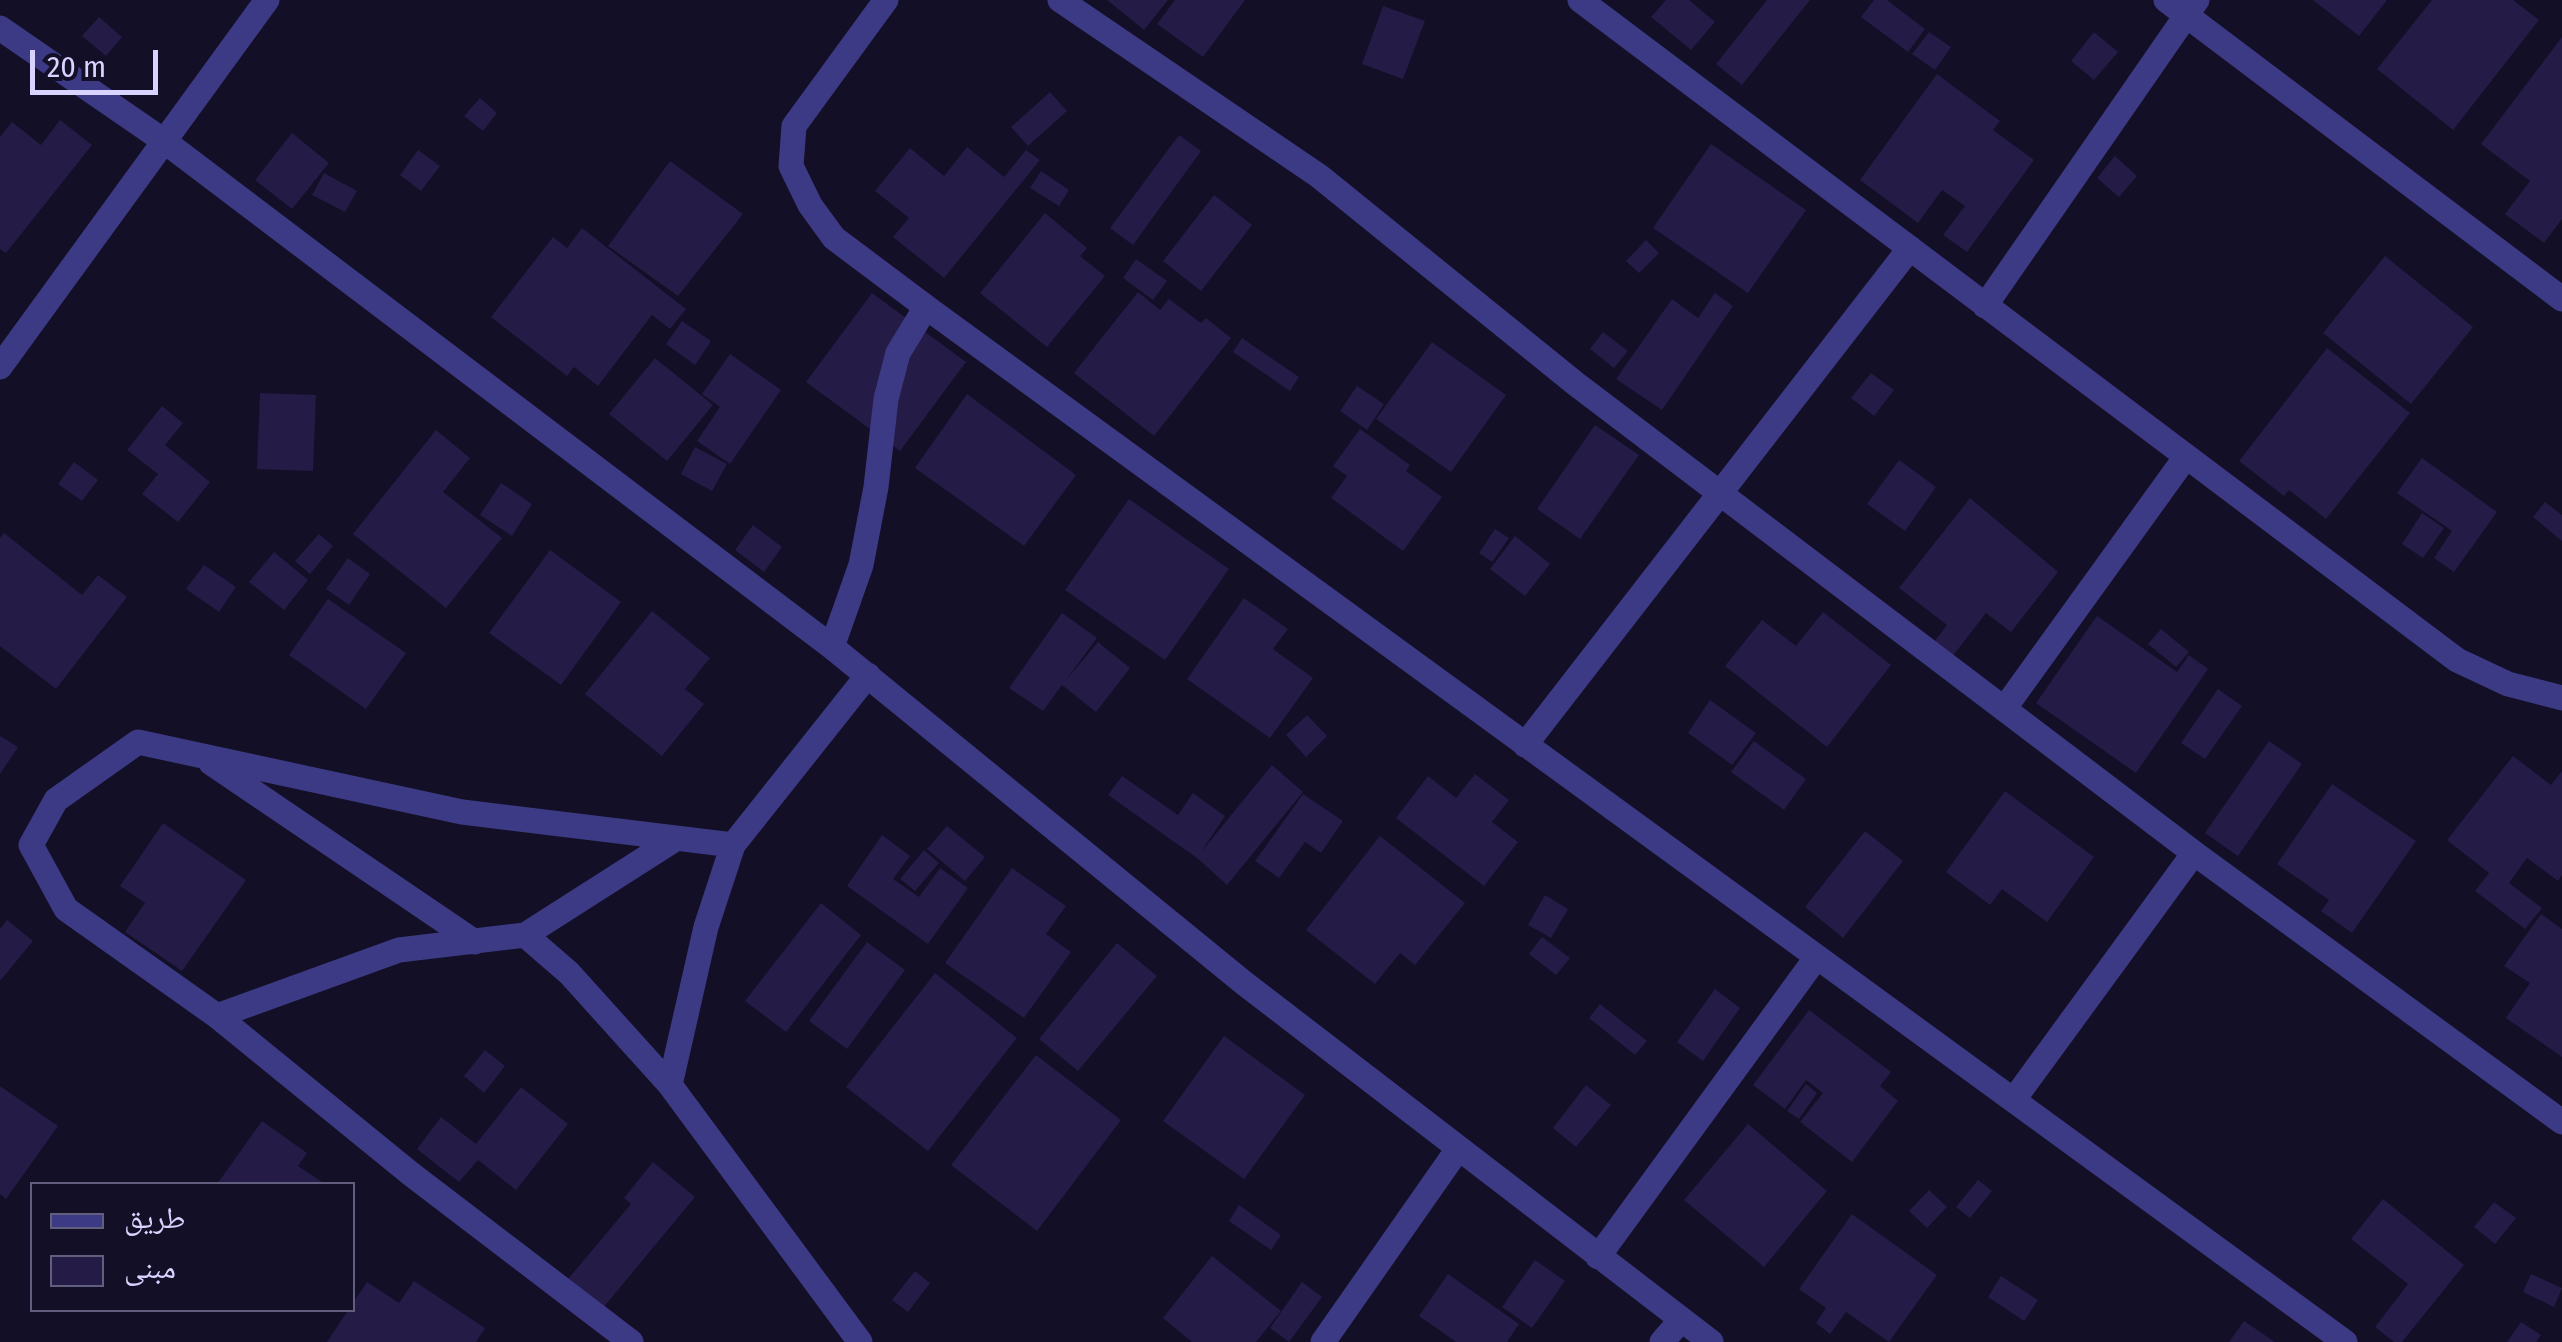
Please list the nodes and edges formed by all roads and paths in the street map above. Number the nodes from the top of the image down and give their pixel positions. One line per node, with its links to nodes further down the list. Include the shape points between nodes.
1 (268, 0): 7 (street)
2 (886, 0): 10 (street, via 794,126 791,166 834,238)
3 (1060, 0): 14 (street, via 1320,176 1576,384)
4 (1580, 0): 8 (street)
5 (2183, 5): 9 (street); 11 (street)
6 (0, 28): 7 (street)
7 (164, 141): 12 (street); 15 (street)
8 (1910, 248): 11 (street); 14 (street)
9 (2562, 299)
10 (926, 306): 15 (street, via 898,353 861,565); 19 (street)
11 (1985, 306): 13 (street)
12 (0, 367)
13 (2185, 458): 17 (street, via 2457,660 2508,684); 18 (street)
14 (1722, 492): 18 (street); 19 (street)
15 (832, 647): 16 (street)
16 (868, 675): 22 (street); 31 (street)
17 (2562, 698)
18 (2004, 709): 23 (street)
19 (1525, 744): 26 (street)
20 (203, 757): 21 (street, via 462,812); 25 (street); 27 (street, via 138,742 56,800 31,845 66,910)
21 (676, 838): 22 (street); 24 (street)
22 (734, 845): 28 (street, via 706,926)
23 (2194, 853): 29 (street); 30 (street)
24 (524, 935): 25 (street); 28 (street, via 569,973)
25 (475, 942): 27 (street, via 399,950)
26 (1816, 958): 29 (street); 32 (street)
27 (217, 1016): 34 (street)
28 (670, 1084): 35 (street)
29 (2016, 1098): 39 (street)
30 (2562, 1122)
31 (1458, 1149): 32 (street); 36 (street)
32 (1598, 1257): 33 (street)
33 (1680, 1320): 37 (street); 38 (street)
34 (631, 1342)
35 (860, 1342)
36 (1323, 1342)
37 (1662, 1342)
38 (1711, 1342)
39 (2345, 1342)

